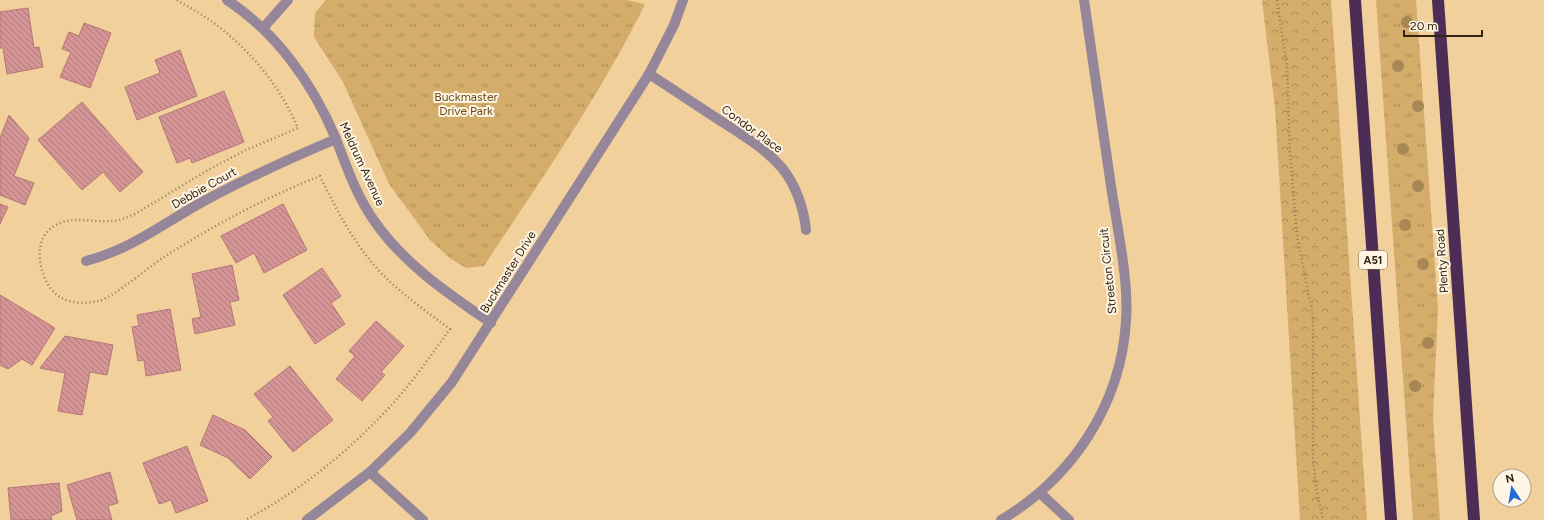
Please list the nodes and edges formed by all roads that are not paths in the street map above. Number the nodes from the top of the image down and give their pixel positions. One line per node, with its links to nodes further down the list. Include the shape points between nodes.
1 (227, 0): 7 (street, Meldrum Avenue)
2 (288, 0): 7 (street)
3 (683, 0): 8 (street, Buckmaster Drive, via 674,25)
4 (1084, 0): 14 (street, Streeton Circuit, via 1121,253 1126,320 1124,343 1117,374 1090,435 1069,464)
5 (1355, 0): 19 (highway, A51)
6 (1438, 0): 20 (highway, Plenty Road)
7 (264, 28): 9 (street, Meldrum Avenue, via 294,64 315,96)
8 (649, 74): 10 (street, Condor Place, via 771,157 796,192 805,216); 12 (street, Buckmaster Drive)
9 (336, 139): 11 (street, Debbie Court, via 203,202 129,246); 12 (street, Meldrum Avenue, via 358,193 375,222 431,281)
10 (806, 230)
11 (86, 261)
12 (491, 322): 13 (street, Buckmaster Drive, via 452,382 415,427)
13 (370, 472): 15 (street, Buckmaster Drive); 16 (street)
14 (1040, 493): 17 (street, Streeton Circuit); 18 (street)
15 (307, 520)
16 (423, 520)
17 (1001, 520)
18 (1069, 520)
19 (1391, 520)
20 (1474, 520)

